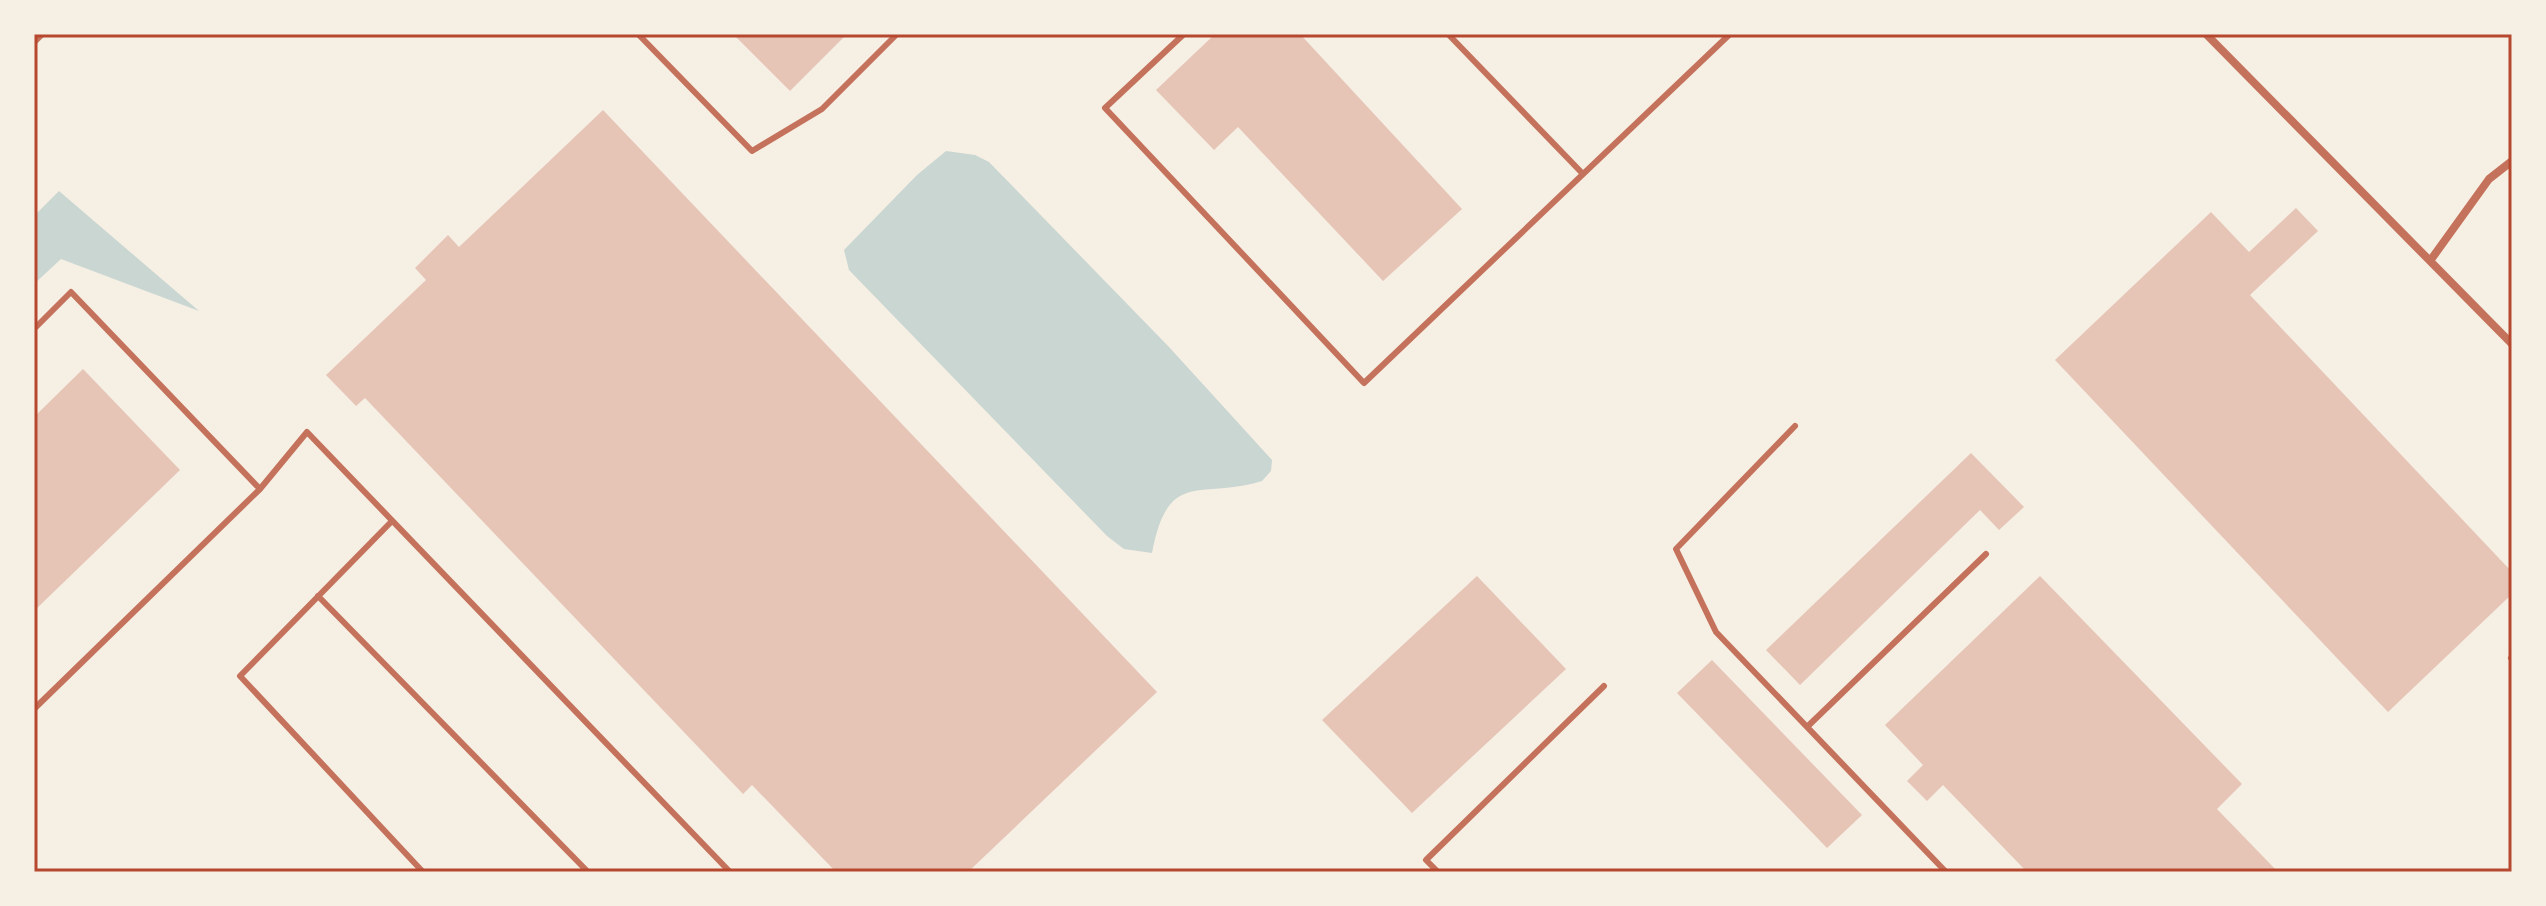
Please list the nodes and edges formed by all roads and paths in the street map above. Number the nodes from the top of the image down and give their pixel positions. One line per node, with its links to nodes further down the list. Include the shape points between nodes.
1 (41, 34): 8 (street)
2 (638, 34): 3 (lane, via 752,151 822,109)
3 (897, 34)
4 (1184, 34): 10 (lane, via 1105,108 1364,383)
5 (1448, 34): 10 (lane)
6 (2206, 34): 11 (street)
7 (1727, 35): 10 (lane)
8 (34, 41)
9 (2512, 161): 11 (street, via 2489,179)
10 (1583, 174)
11 (2430, 261): 13 (street)
12 (34, 329): 15 (lane, via 71,292)
13 (2512, 344)
14 (1795, 426): 21 (lane, via 1676,549 1716,632)
15 (260, 489): 16 (lane, via 307,432); 20 (lane)
16 (392, 521): 18 (lane); 24 (lane)
17 (1986, 554): 21 (lane)
18 (318, 596): 22 (lane, via 240,676); 23 (lane)
19 (1604, 686): 25 (lane, via 1426,860)
20 (34, 709)
21 (1807, 727): 26 (lane)
22 (423, 872)
23 (588, 872)
24 (730, 872)
25 (1438, 872)
26 (1946, 872)

